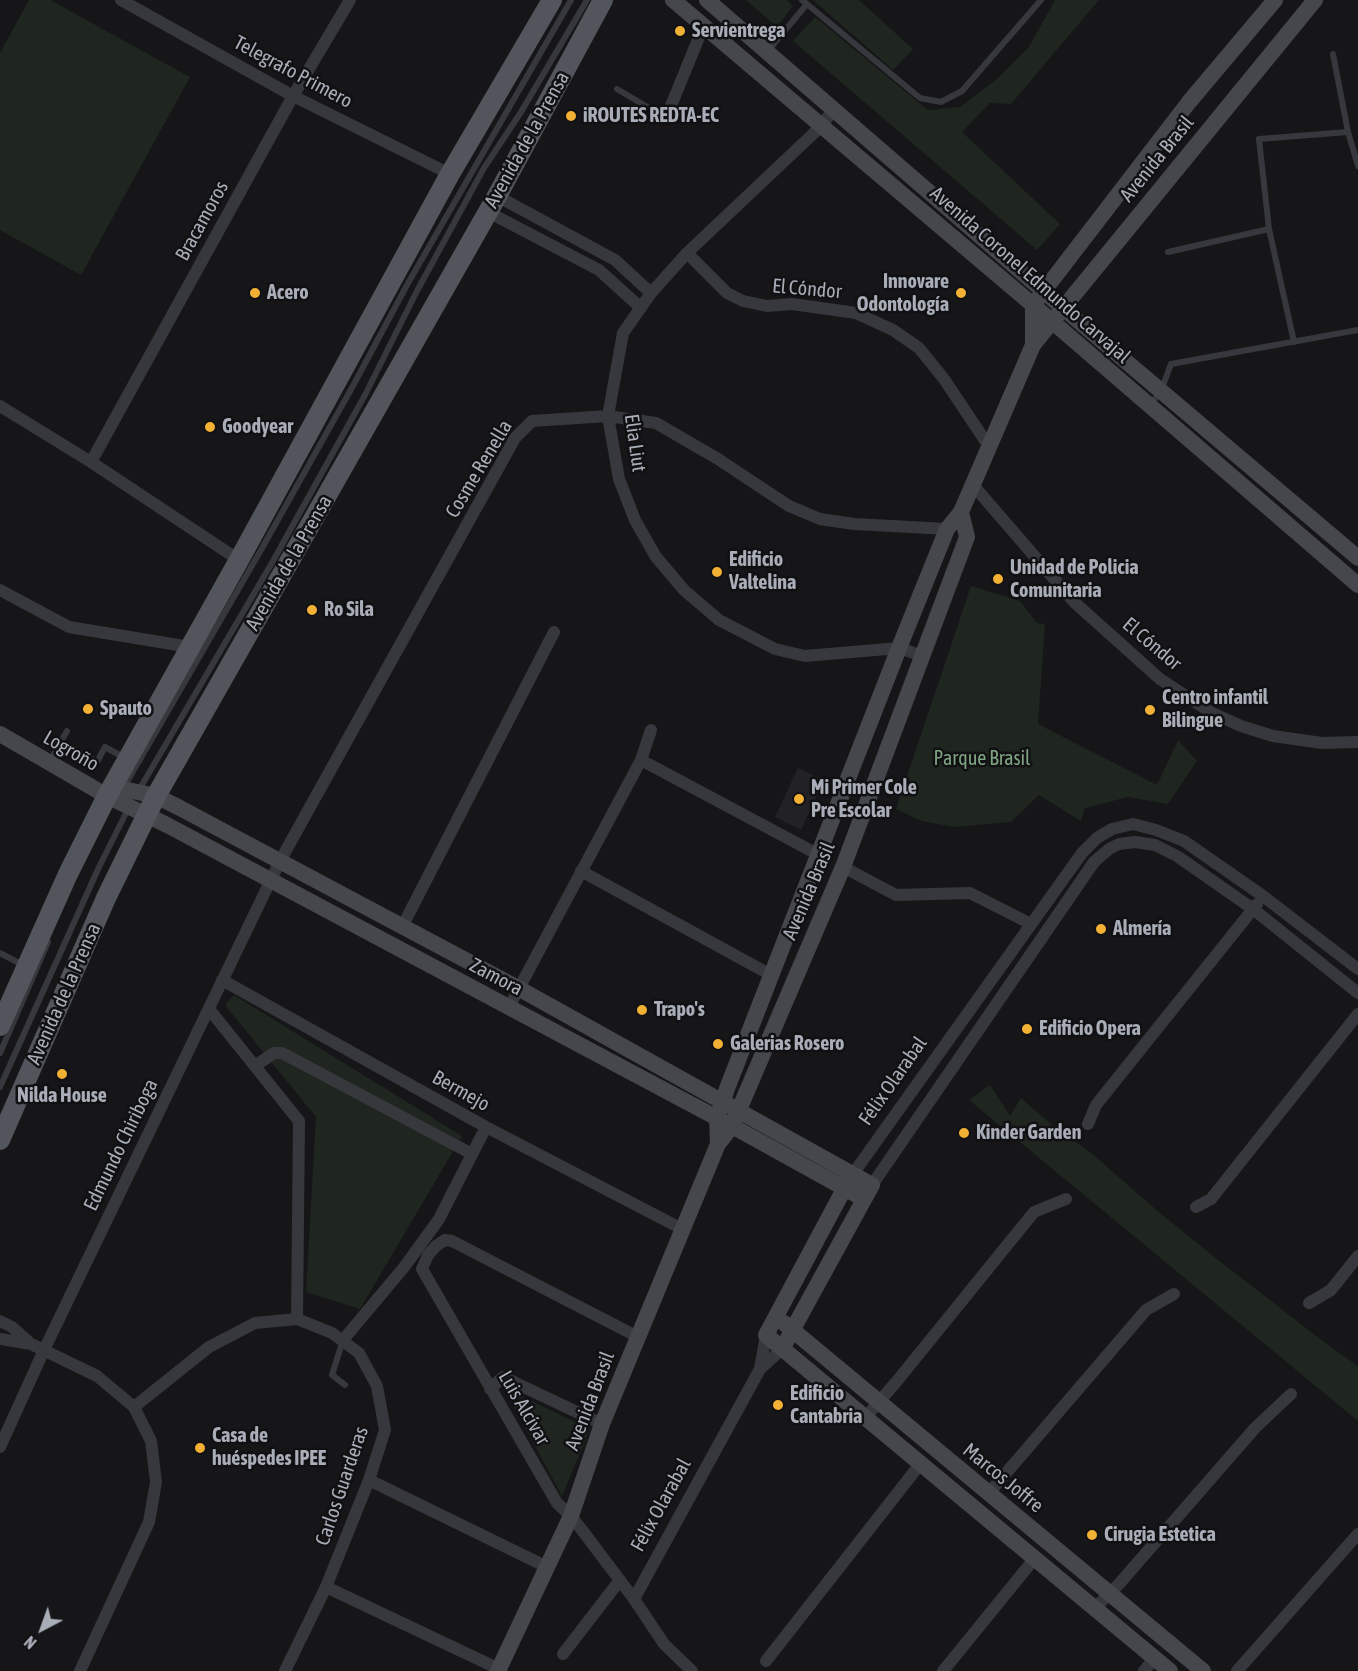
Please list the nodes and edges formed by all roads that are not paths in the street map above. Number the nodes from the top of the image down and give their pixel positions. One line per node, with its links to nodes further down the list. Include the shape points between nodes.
1 (121, 0): 17 (street, Telegrafo Primero)
2 (350, 0): 17 (street, Bracamoros)
3 (552, 0): 23 (main road, Avenida de la Prensa)
4 (571, 0): 61 (lane, via 407,285)
5 (587, 0): 61 (lane, via 484,168 279,550)
6 (603, 0): 24 (main road, Avenida de la Prensa)
7 (673, 0): 13 (street, Avenida Coronel Edmundo Carvajal)
8 (707, 0): 14 (street, Avenida Coronel Edmundo Carvajal)
9 (1041, 0): 12 (lane, via 962,91 941,102 920,98)
10 (1275, 0): 29 (street, Avenida Brasil, via 1189,102)
11 (1314, 0): 31 (street, Avenida Brasil)
12 (805, 2): 14 (lane)
13 (704, 26): 19 (street); 20 (street, Avenida Coronel Edmundo Carvajal)
14 (767, 52): 18 (street, Avenida Coronel Edmundo Carvajal)
15 (1333, 54): 21 (lane)
16 (617, 88): 19 (lane)
17 (293, 96): 23 (street, Telegrafo Primero); 41 (street, Bracamoros)
18 (834, 110): 20 (street, Elia Liut); 29 (street, Avenida Coronel Edmundo Carvajal)
19 (666, 118)
20 (822, 125): 27 (street, Elia Liut); 29 (street, Avenida Coronel Edmundo Carvajal)
21 (1348, 132): 22 (lane); 25 (lane, via 1259,139)
22 (1358, 166)
23 (450, 174): 46 (main road, Avenida de la Prensa)
24 (493, 204): 28 (street, via 615,260); 30 (street, via 599,270); 61 (main road, Avenida de la Prensa)
25 (1269, 229): 26 (lane); 34 (lane)
26 (1168, 252)
27 (687, 253): 28 (street, Elia Liut); 40 (street, El Cóndor, via 727,293 743,301 856,313 893,330 919,348)
28 (651, 293): 30 (street, Elia Liut)
29 (1038, 298): 31 (street, Avenida Coronel Edmundo Carvajal); 32 (street, Avenida Coronel Edmundo Carvajal); 35 (street, Avenida Brasil)
30 (641, 308): 39 (street, Elia Liut, via 622,333)
31 (1063, 308): 32 (street, Avenida Brasil); 36 (street, Avenida Coronel Edmundo Carvajal)
32 (1051, 321): 35 (street, Avenida Brasil); 38 (street, Avenida Coronel Edmundo Carvajal)
33 (1358, 330): 34 (lane)
34 (1294, 342): 36 (lane, via 1170,364)
35 (1033, 345): 40 (street, Avenida Brasil)
36 (1161, 391): 38 (lane); 45 (street, Avenida Coronel Edmundo Carvajal)
37 (0, 406): 41 (street)
38 (1150, 406): 47 (street, Avenida Coronel Edmundo Carvajal)
39 (608, 416): 44 (street, Cosme Renella, via 656,423 789,506 820,519); 51 (street, Elia Liut, via 619,479 635,520 656,556 684,590 718,620 775,649 805,656); 65 (street, Cosme Renella, via 532,421 515,438)
40 (990, 448): 42 (street, Avenida Brasil)
41 (91, 462): 46 (street)
42 (973, 485): 43 (street, Avenida Brasil); 57 (street, El Cóndor, via 1074,602 1160,679 1212,713 1241,726 1312,742)
43 (961, 512): 44 (street, Avenida Brasil); 52 (street, Avenida Brasil, via 967,537)
44 (947, 529): 51 (street, Avenida Brasil)
45 (1358, 558)
46 (239, 560): 50 (main road, Avenida de la Prensa)
47 (1358, 585)
48 (0, 590): 50 (street, via 69,627)
49 (554, 632): 72 (street)
50 (190, 647): 58 (main road, Avenida de la Prensa)
51 (898, 648): 52 (street, Elia Liut); 64 (street, Avenida Brasil)
52 (923, 656): 66 (street, Avenida Brasil)
53 (651, 730): 59 (street)
54 (67, 731): 56 (lane)
55 (0, 734): 60 (street, Logroño)
56 (61, 741): 58 (lane, via 97,762 105,747); 60 (lane)
57 (1358, 742)
58 (127, 759): 61 (main road, Avenida de la Prensa)
59 (641, 760): 64 (street); 67 (street)
60 (49, 762): 61 (street, Logroño)
61 (128, 800): 65 (street, Zamora); 68 (street, Zamora); 75 (main road, Avenida de la Prensa, via 68,874); 87 (lane); 92 (main road, Avenida de la Prensa, via 106,898)
62 (1097, 838): 63 (street); 69 (street, via 1132,824 1156,830 1192,846); 71 (street, Félix Olarabal)
63 (1109, 849): 70 (street, via 1135,842 1155,845); 95 (street, Félix Olarabal, via 1094,862)
64 (819, 855): 77 (street, Avenida Brasil)
65 (280, 861): 68 (street, Edmundo Chiriboga); 72 (street, Zamora)
66 (843, 867): 71 (street, via 896,895 970,893); 89 (street, Avenida Brasil)
67 (581, 871): 77 (street); 79 (street)
68 (270, 881): 78 (street, Edmundo Chiriboga); 81 (street, Zamora)
69 (1263, 896): 70 (street); 76 (street)
70 (1253, 909): 80 (street); 90 (street, via 1096,1105)
71 (1031, 924): 94 (street, Félix Olarabal)
72 (402, 927): 79 (street, Zamora)
73 (50, 937): 85 (lane)
74 (0, 953): 75 (lane)
75 (27, 966): 84 (main road, Avenida de la Prensa)
76 (1358, 969)
77 (771, 975): 88 (street, Avenida Brasil)
78 (222, 980): 82 (street, Edmundo Chiriboga); 91 (street, Bermejo)
79 (518, 988): 81 (street); 88 (street, Zamora)
80 (1358, 993)
81 (508, 1007): 89 (street, Zamora)
82 (209, 1009): 86 (street); 113 (street, Edmundo Chiriboga)
83 (1358, 1014): 97 (street, via 1210,1199)
84 (0, 1026)
85 (0, 1053)
86 (255, 1066): 93 (street, via 274,1053 282,1053); 104 (street, via 299,1121)
87 (0, 1087)
88 (723, 1101): 89 (street, Avenida Brasil)
89 (730, 1118): 94 (street, Zamora); 98 (street, Avenida Brasil)
90 (1088, 1124)
91 (486, 1127): 93 (street); 98 (street, Bermejo)
92 (0, 1140)
93 (472, 1154): 99 (street)
94 (848, 1181): 95 (street, Zamora); 103 (street, Félix Olarabal)
95 (868, 1192): 106 (street, Félix Olarabal)
96 (1066, 1199): 118 (street, via 1034,1212)
97 (1196, 1207)
98 (684, 1230): 108 (street, Avenida Brasil)
99 (423, 1252): 108 (street, via 445,1240 452,1241); 110 (street, via 405,1266); 116 (street, Luis Alcívar, via 422,1269)
100 (1358, 1256): 102 (street, via 1332,1290)
101 (1174, 1294): 125 (street, via 1146,1310)
102 (1309, 1303)
103 (776, 1317): 106 (street, Marcos Joffre); 107 (street, Félix Olarabal)
104 (297, 1319): 110 (street, Carlos Guarderas); 119 (street, Carlos Guarderas, via 255,1323 218,1342)
105 (0, 1321): 111 (street)
106 (792, 1330): 112 (street, Félix Olarabal); 118 (street, Marcos Joffre)
107 (766, 1335): 112 (street, Marcos Joffre); 114 (street, Félix Olarabal)
108 (638, 1337): 121 (street, Avenida Brasil)
109 (0, 1339): 111 (street)
110 (344, 1340): 115 (lane, via 332,1375); 124 (street, Carlos Guarderas, via 359,1353 377,1386 385,1430)
111 (31, 1344): 113 (street)
112 (782, 1349): 114 (street, Félix Olarabal); 120 (street, Marcos Joffre)
113 (44, 1350): 119 (street, via 98,1376); 122 (street, Edmundo Chiriboga)
114 (760, 1369): 133 (street, Félix Olarabal)
115 (345, 1385)
116 (490, 1389): 121 (street, via 503,1377); 126 (street, Luis Alcívar, via 557,1503)
117 (1291, 1394): 132 (street, via 1255,1428)
118 (879, 1403): 120 (street); 125 (street, Marcos Joffre)
119 (134, 1407): 139 (street, via 151,1441 156,1482 149,1522)
120 (866, 1418): 123 (street, Marcos Joffre)
121 (602, 1424): 126 (street, Avenida Brasil)
122 (0, 1448)
123 (921, 1463): 128 (street, Marcos Joffre); 136 (street)
124 (369, 1480): 129 (street); 131 (street, Carlos Guarderas)
125 (989, 1494): 132 (street, Marcos Joffre)
126 (571, 1516): 129 (street, Avenida Brasil); 130 (street, Luis Alcívar)
127 (1358, 1534): 145 (street)
128 (1035, 1558): 134 (street, Marcos Joffre); 142 (street)
129 (547, 1567): 138 (street, Avenida Brasil)
130 (620, 1580): 133 (street, Luis Alcívar); 135 (street)
131 (326, 1587): 138 (street); 140 (street, Carlos Guarderas)
132 (1109, 1593): 134 (street); 144 (street, Marcos Joffre)
133 (634, 1599): 141 (street, Luis Alcívar, via 664,1644)
134 (1095, 1608): 137 (street, Marcos Joffre)
135 (563, 1654)
136 (766, 1660)
137 (1149, 1665): 143 (street, Marcos Joffre)
138 (498, 1670)
139 (80, 1671)
140 (285, 1671)
141 (692, 1671)
142 (943, 1671)
143 (1170, 1671)
144 (1203, 1671)
145 (1237, 1671)

